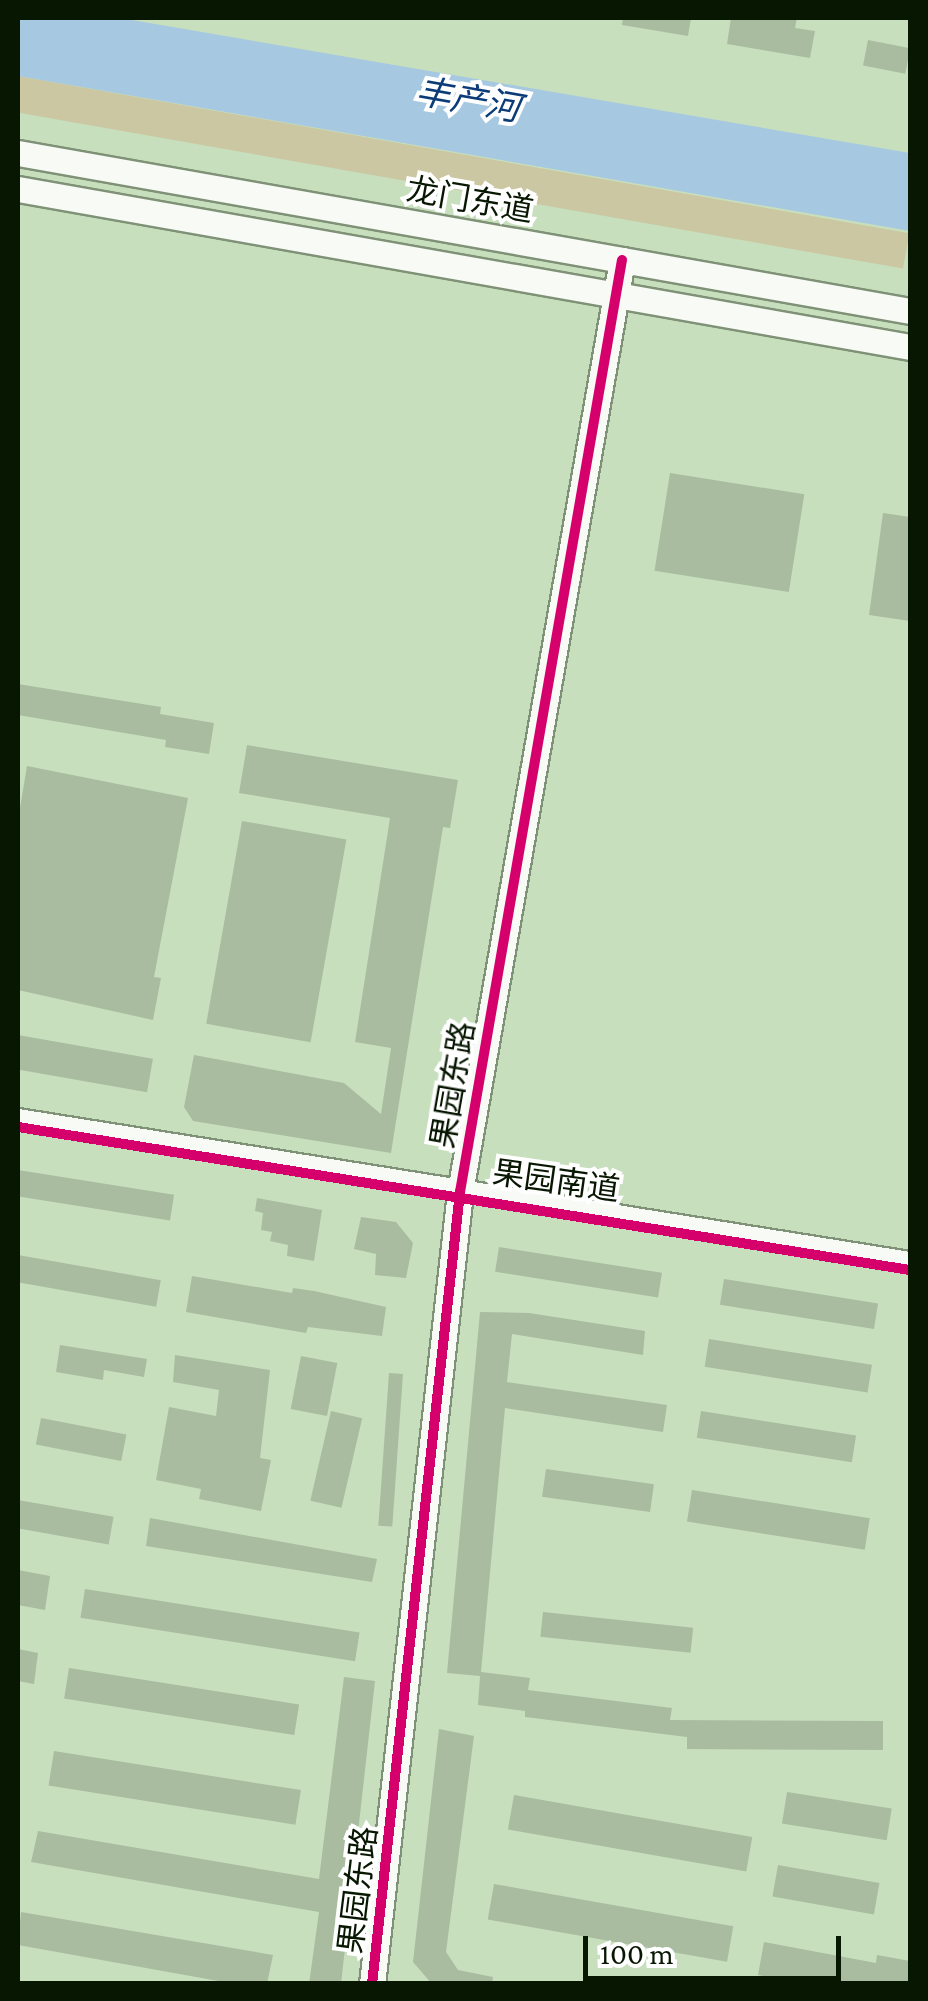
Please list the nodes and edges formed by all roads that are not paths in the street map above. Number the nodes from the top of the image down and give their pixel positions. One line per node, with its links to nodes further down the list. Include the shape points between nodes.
1 (18, 152): 3 (street, 龙门东道)
2 (18, 188): 4 (street, 龙门东道)
3 (627, 261): 4 (street, 果园东路); 5 (street, 龙门东道)
4 (621, 296): 6 (street, 龙门东道); 9 (street, 果园东路)
5 (910, 311)
6 (910, 347)
7 (18, 1118): 9 (street, 果园南道)
8 (18, 1127): 9 (street, 果园南道)
9 (465, 1196): 10 (street, 果园南道); 11 (street, 果园南道); 12 (street, 果园东路); 13 (street, 果园东路)
10 (910, 1261)
11 (910, 1270)
12 (372, 1984)
13 (385, 1984)

